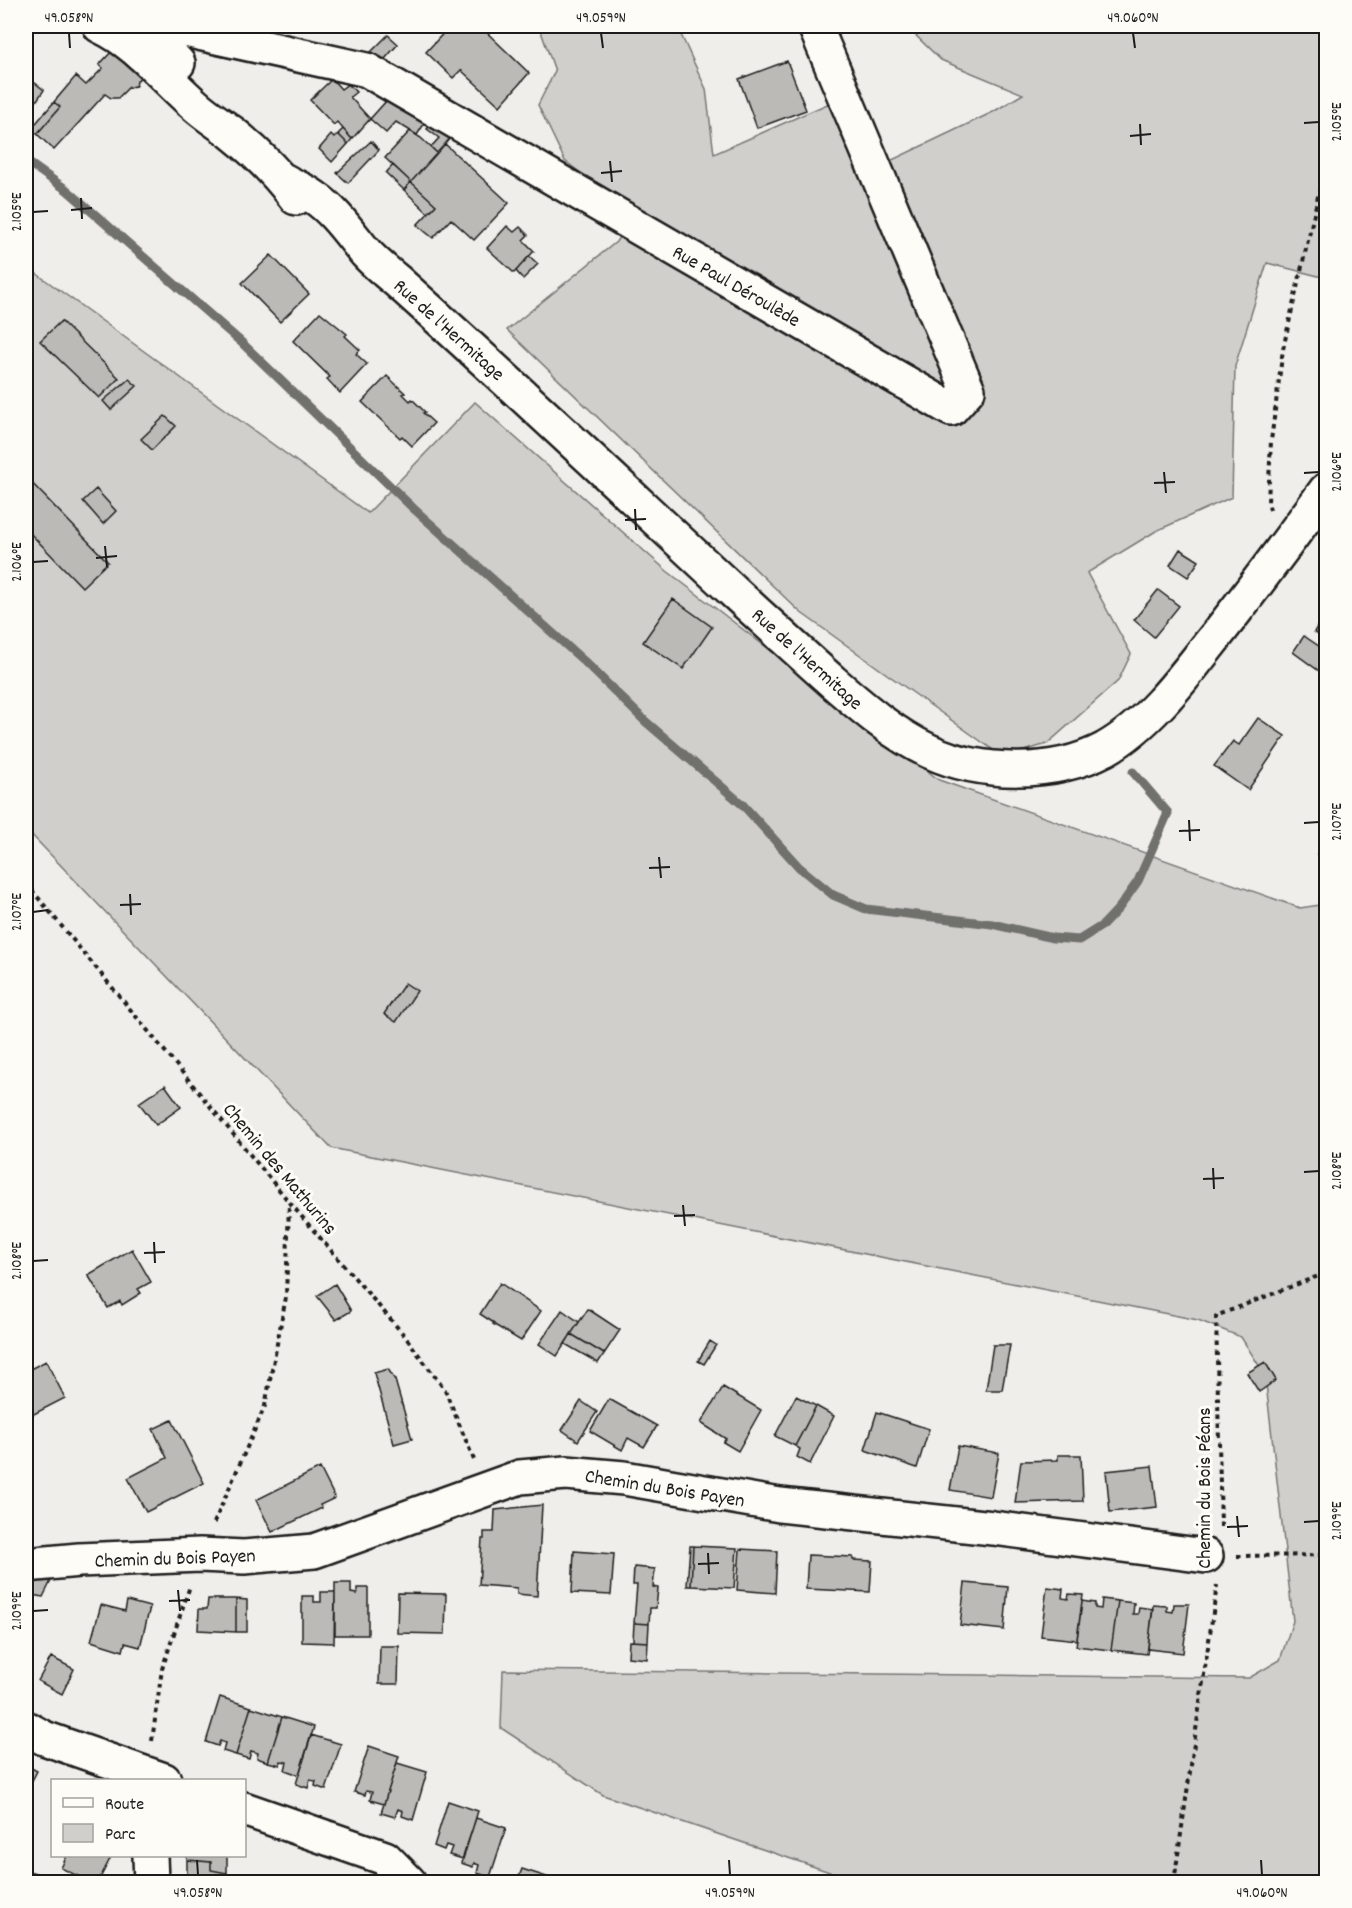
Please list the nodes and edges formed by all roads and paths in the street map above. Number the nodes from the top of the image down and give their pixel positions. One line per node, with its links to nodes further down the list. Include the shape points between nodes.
1 (100, 26): 3 (street, Rue de l'Hermitage, via 117,35)
2 (815, 26): 3 (street, Rue Paul Déroulède, via 968,390 951,409 367,70 185,29)
3 (147, 39): 6 (street, Rue de l'Hermitage, via 203,112 283,180 305,210 339,241 368,255 872,716 930,752 988,768 1015,770 1074,761 1105,748 1172,692)
4 (1326, 170): 6 (path, via 1283,349 1271,441 1268,502)
5 (1326, 490): 6 (street, Rue de l'Hermitage)
6 (1278, 555)
7 (26, 883): 8 (path, Chemin des Mathurins)
8 (290, 1203): 10 (path, Chemin des Mathurins, via 404,1335 445,1390); 11 (path, via 286,1297 265,1406)
9 (1326, 1273): 13 (path, Chemin du Bois Péans, via 1216,1316)
10 (486, 1489): 11 (street, Chemin du Bois Payen, via 314,1551 244,1557); 13 (street, Chemin du Bois Payen, via 520,1477 567,1473 624,1478 780,1505)
11 (200, 1555): 14 (street, Chemin du Bois Payen); 16 (path, via 162,1669)
12 (1326, 1555): 13 (path)
13 (1219, 1557): 21 (path, Chemin du Bois Péans)
14 (26, 1565)
15 (26, 1728): 16 (street)
16 (153, 1779)
17 (246, 1810): 20 (street, via 385,1858)
18 (150, 1857): 19 (street)
19 (151, 1882)
20 (409, 1882)
21 (1174, 1882)

